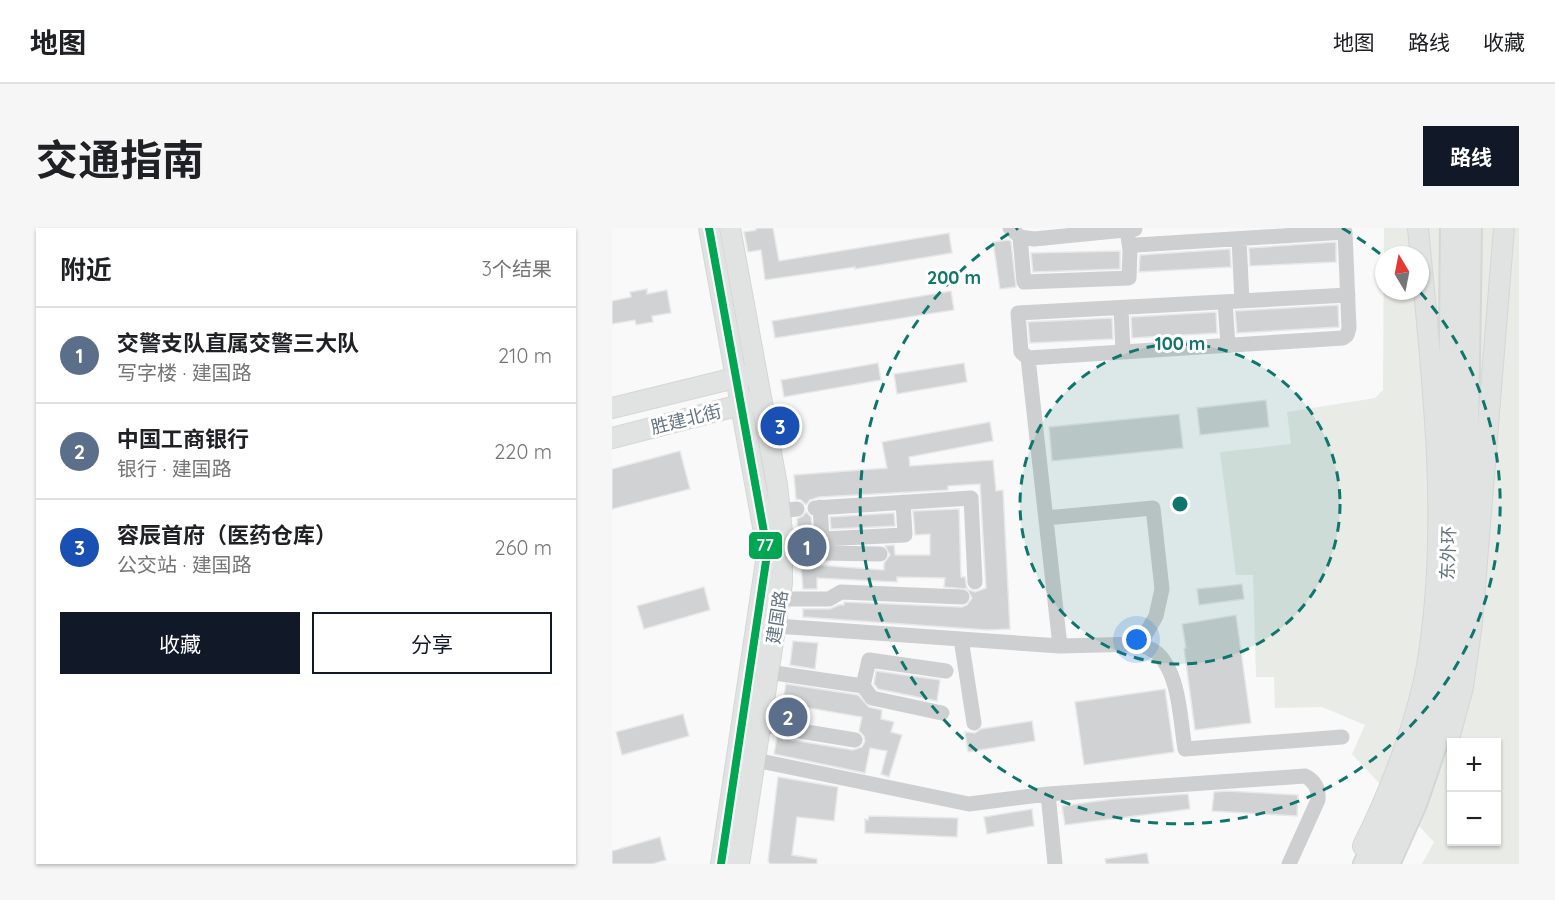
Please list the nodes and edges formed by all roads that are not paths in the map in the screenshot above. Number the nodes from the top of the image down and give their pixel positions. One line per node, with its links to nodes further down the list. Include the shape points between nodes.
1 (709, 228): 19 (main road, 建国路)
2 (730, 228): 18 (main road, 建国路)
3 (1418, 228): 49 (main road, via 1436,448 1436,587 1429,655 1414,714 1389,785)
4 (1452, 228): 50 (highway, 东外环, via 1448,574 1441,646 1421,738)
5 (1470, 228): 44 (highway, 东外环, via 1465,569 1457,651 1443,725)
6 (1504, 228): 44 (main road, via 1472,623 1463,687 1446,747)
7 (1131, 229): 8 (street, via 1034,239); 8 (street, via 1130,278 1024,282)
8 (1015, 232)
9 (1239, 239): 10 (street); 11 (street, via 1345,232); 12 (street)
10 (1137, 245)
11 (1348, 296): 12 (street); 15 (street, via 1349,328 1343,338)
12 (1242, 301): 13 (street)
13 (1225, 302): 14 (street); 15 (street)
14 (1121, 308): 16 (street); 17 (street, via 1018,313 1021,352)
15 (1228, 345): 16 (street)
16 (1124, 352): 17 (street)
17 (1028, 358): 24 (street)
18 (756, 373): 19 (main road, 胜建北街); 20 (main road, 建国路)
19 (735, 377): 20 (main road, 建国路); 21 (main road, 胜建北街)
20 (751, 403): 22 (main road, 胜建北街); 29 (main road, 建国路, via 788,510); 30 (main road, 建国路, via 766,549)
21 (612, 408)
22 (612, 438)
23 (903, 502): 25 (street, via 905,535); 25 (street, via 818,508); 27 (street, via 970,498)
24 (1046, 518): 32 (street, via 1153,508 1161,596 1156,616); 33 (street)
25 (822, 539): 26 (street, via 823,553)
26 (880, 554)
27 (975, 582)
28 (962, 597): 29 (street, via 841,592 829,599)
29 (780, 599): 30 (main road, 建国路)
30 (767, 624): 31 (street); 35 (main road, 建国路); 45 (main road, 建国路)
31 (961, 639): 33 (street); 38 (street)
32 (1140, 644): 33 (street); 40 (street, via 1155,652 1174,679 1185,749)
33 (1060, 646)
34 (946, 671): 36 (street, via 869,660)
35 (768, 672): 36 (street); 39 (main road, 建国路)
36 (863, 686): 37 (street, via 872,698)
37 (942, 712)
38 (974, 723)
39 (777, 727): 41 (street); 42 (main road, 建国路)
40 (1342, 737)
41 (855, 740)
42 (755, 760): 43 (street, via 969,804); 46 (main road, 建国路)
43 (1048, 794): 47 (street); 48 (street, via 1305,776 1315,784 1318,800)
44 (1415, 804): 51 (highway, 东外环)
45 (721, 864)
46 (739, 864)
47 (1055, 864)
48 (1289, 864)
49 (1354, 864)
50 (1365, 864)
51 (1388, 864)

